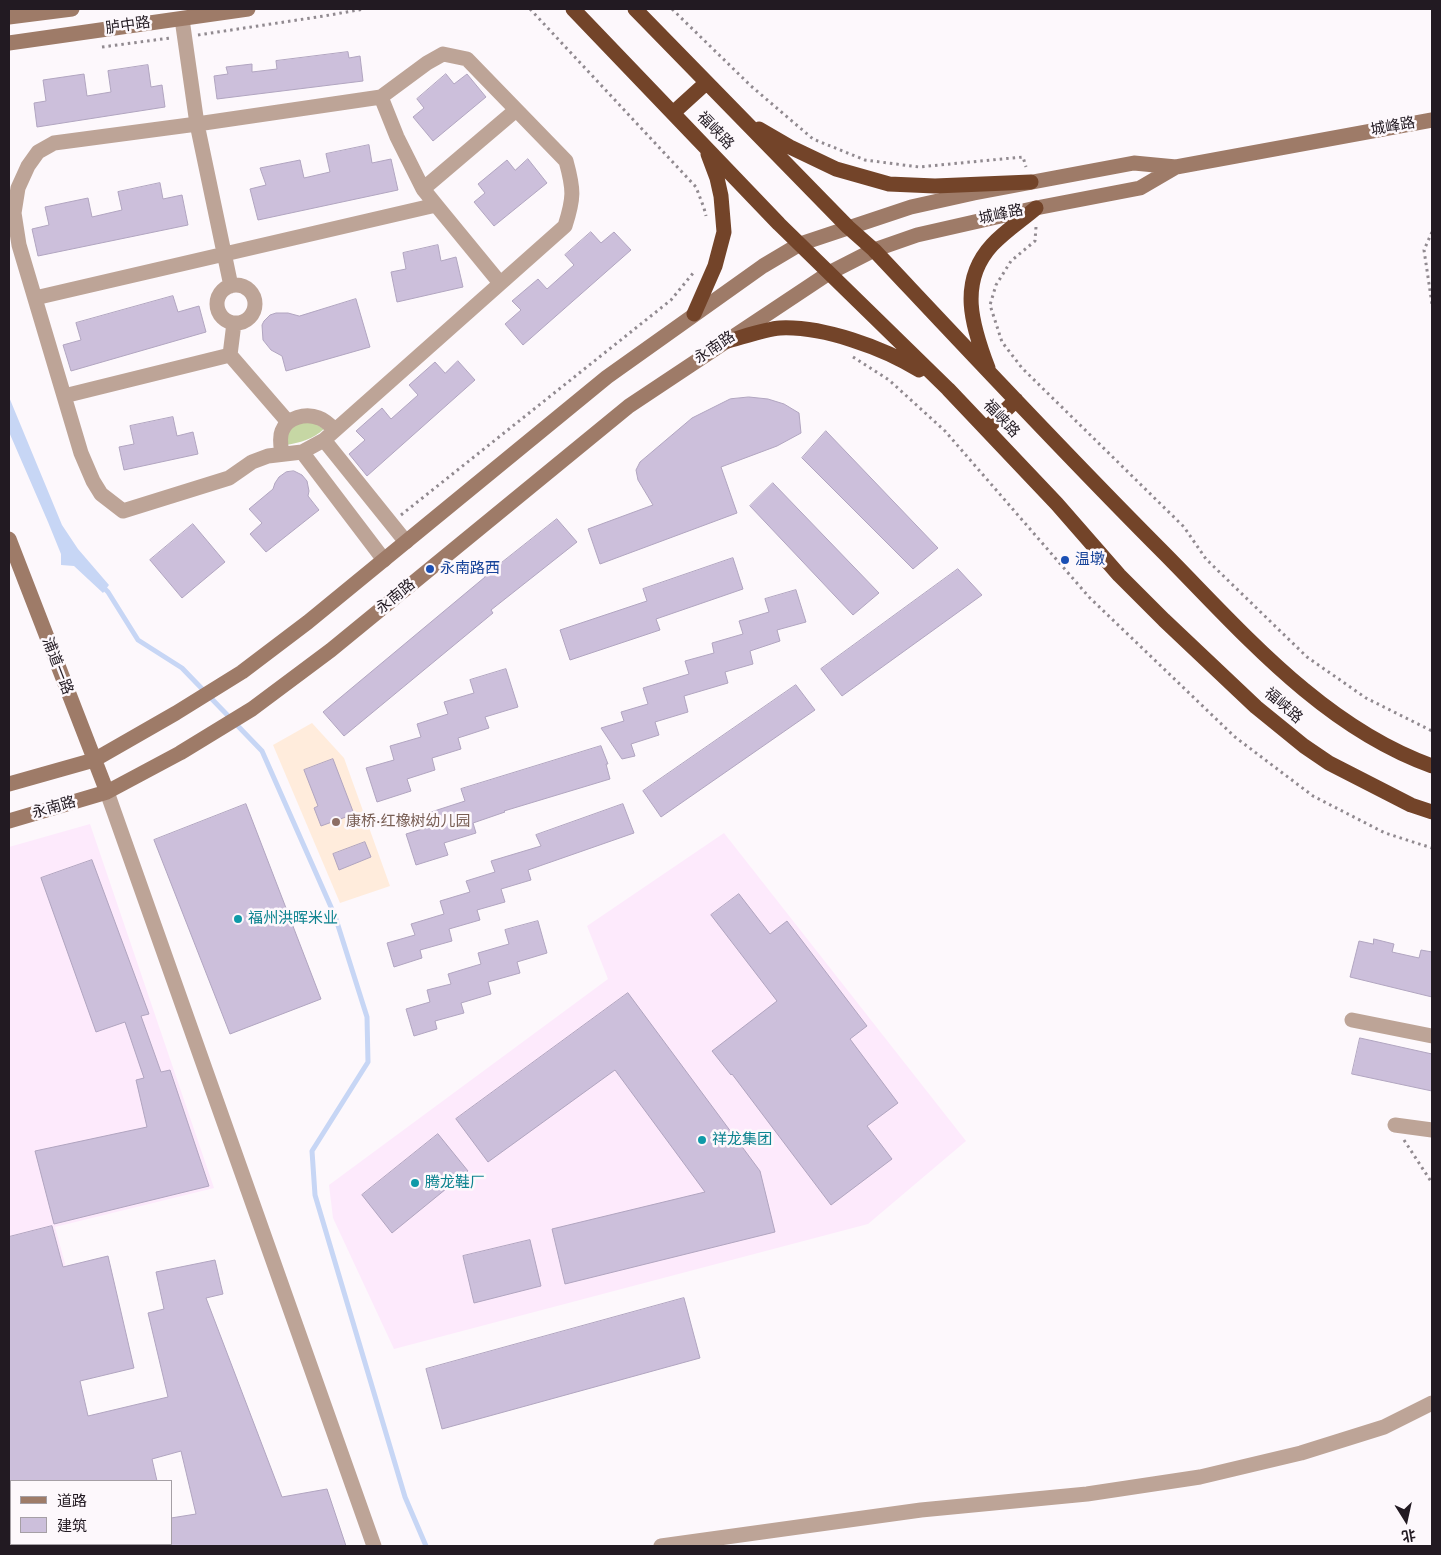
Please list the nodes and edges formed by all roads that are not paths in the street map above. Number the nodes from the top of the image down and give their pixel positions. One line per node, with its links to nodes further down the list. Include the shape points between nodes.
1 (72, 9): 5 (main road)
2 (248, 9): 6 (main road, 胪中路)
3 (573, 9): 11 (highway, 福峡路)
4 (635, 9): 8 (highway, 福峡路)
5 (9, 17)
6 (182, 19): 7 (main road, 胪中路); 14 (street)
7 (9, 43)
8 (706, 83): 11 (highway); 12 (highway, 福峡路)
9 (380, 97): 10 (street, via 444,54 467,59); 14 (street); 18 (street)
10 (516, 110): 18 (street); 28 (street, via 566,162 572,182 572,204 565,226)
11 (673, 113): 15 (highway, 福峡路)
12 (741, 118): 17 (highway, via 836,169 889,184 935,186); 23 (highway, 福峡路)
13 (1432, 120): 16 (main road, 城峰路)
14 (197, 124): 26 (street); 30 (street, via 54,143 38,152 18,188 14,213 19,245)
15 (703, 144): 24 (highway, 福峡路); 31 (highway, via 718,178 724,232 715,266)
16 (1176, 167): 17 (main road, 城峰路, via 1134,162); 21 (main road, 城峰路, via 1140,188)
17 (1031, 182): 19 (main road, 城峰路)
18 (424, 189): 20 (street)
19 (974, 193): 22 (main road); 23 (main road, 城峰路, via 911,207)
20 (436, 205): 26 (street); 28 (street)
21 (1036, 208): 22 (main road, 城峰路); 35 (highway, via 992,245 978,266 972,285 971,312)
22 (980, 220): 25 (main road, 城峰路, via 917,235)
23 (848, 227): 24 (main road, 城峰路); 25 (highway, 福峡路)
24 (800, 244): 27 (highway, 福峡路); 31 (main road, 城峰路)
25 (874, 250): 27 (main road, 城峰路); 35 (highway, 福峡路)
26 (225, 254): 29 (street); 30 (street)
27 (829, 273): 33 (main road, 永南路); 36 (highway, 福峡路)
28 (500, 283): 41 (street)
29 (231, 286): 32 (street, via 220,294 218,306 223,317); 32 (street, via 248,289 255,299 251,316)
30 (35, 298): 37 (street)
31 (694, 314): 45 (main road, 城峰路, via 607,377)
32 (234, 323): 34 (street)
33 (724, 342): 36 (highway, via 779,328 811,330 866,344 892,355); 50 (main road, 永南路, via 628,406 331,650 252,710)
34 (230, 355): 37 (street); 39 (street)
35 (991, 374): 38 (highway, 福峡路)
36 (948, 388): 40 (highway, 福峡路)
37 (64, 396): 43 (street, via 93,481 101,494 123,511 229,478 252,462)
38 (1016, 400): 40 (highway); 48 (highway, 福峡路, via 1268,657 1329,710 1404,755)
39 (288, 422): 41 (street, via 308,415 318,417 325,421); 43 (street, via 282,430)
40 (986, 429): 51 (highway, 福峡路, via 1119,575 1279,727 1355,777)
41 (329, 435): 42 (street); 45 (street)
42 (302, 452): 43 (street); 46 (street)
43 (282, 454)
44 (9, 539): 47 (main road, 浦道一路)
45 (406, 542): 46 (main road, 城峰路)
46 (384, 560): 47 (main road, 城峰路, via 222,686)
47 (94, 760): 49 (main road, 城峰路); 50 (main road, 浦道一路)
48 (1432, 766)
49 (9, 784)
50 (107, 792): 52 (main road, 永南路); 58 (street)
51 (1432, 812)
52 (9, 821)
53 (1352, 1020): 54 (street)
54 (1432, 1036)
55 (1395, 1124): 56 (street)
56 (1432, 1130)
57 (1432, 1403): 59 (street, via 1384,1427 1301,1453 1200,1477 1087,1494 921,1510)
58 (374, 1546)
59 (661, 1546)

